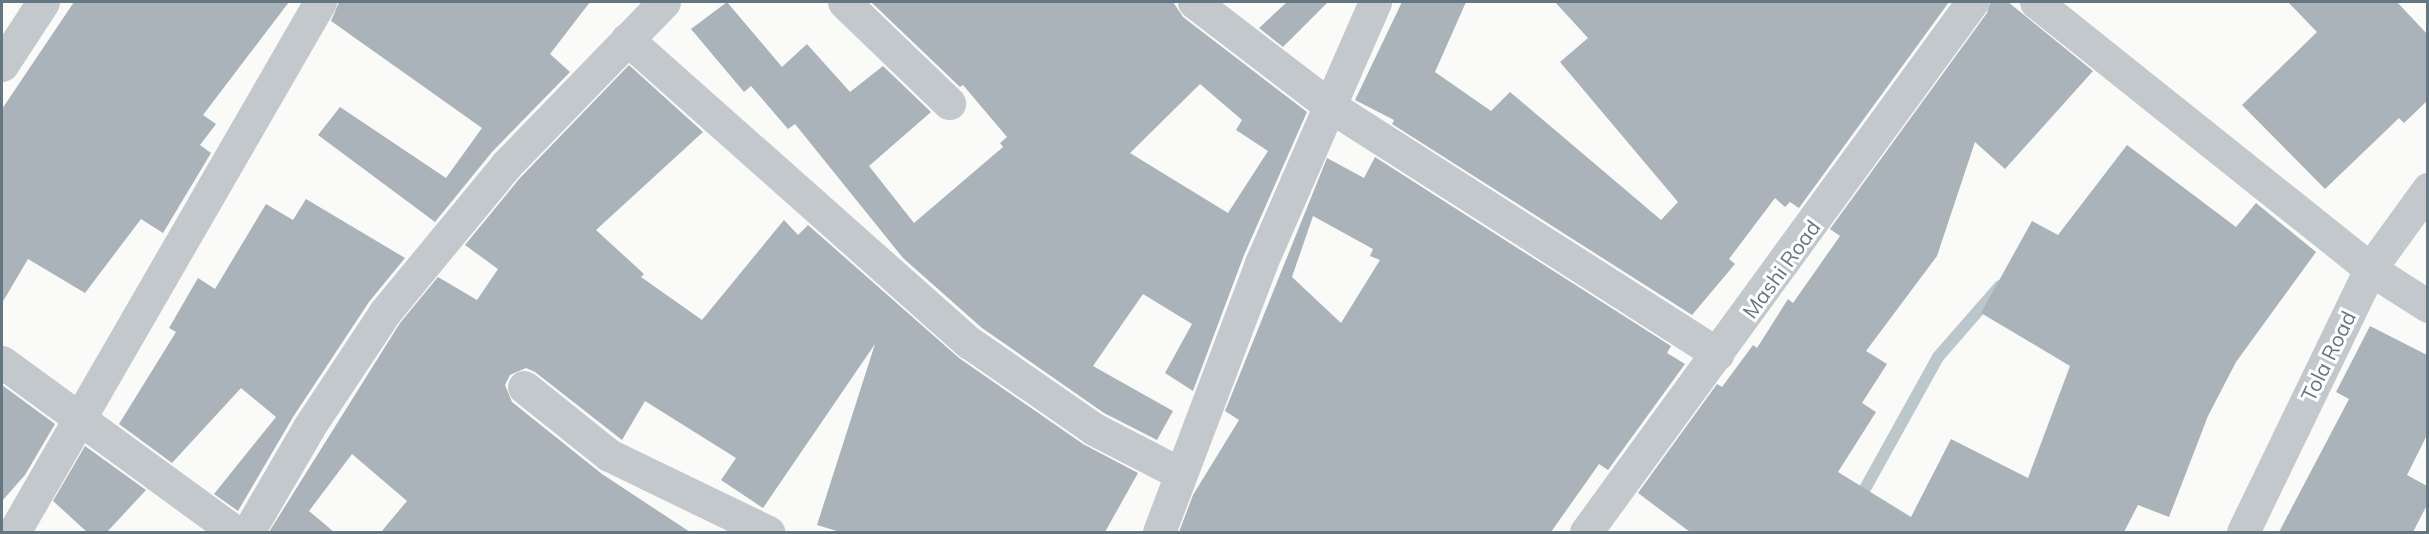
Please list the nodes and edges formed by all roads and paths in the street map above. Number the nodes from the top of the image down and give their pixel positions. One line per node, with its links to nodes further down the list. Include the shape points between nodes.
1 (44, 2): 10 (street)
2 (320, 2): 19 (street, via 135,329)
3 (664, 2): 9 (street)
4 (844, 2): 11 (street)
5 (1194, 2): 12 (street)
6 (1375, 2): 12 (street)
7 (1972, 2): 16 (street, Mashi Road)
8 (2036, 2): 14 (street)
9 (627, 39): 20 (street, via 970,343 1094,429); 23 (street, via 506,165 385,312 309,427)
10 (7, 45)
11 (949, 103)
12 (1330, 106): 16 (street); 20 (street, via 1261,263)
13 (2427, 189): 14 (street, Tola Road)
14 (2370, 268): 15 (street); 27 (street, Tola Road)
15 (2427, 306)
16 (1718, 354): 26 (street, Mashi Road)
17 (2, 362): 19 (street)
18 (524, 387): 24 (street, via 609,455)
19 (79, 418): 21 (street); 22 (street)
20 (1179, 473): 25 (street)
21 (15, 532)
22 (236, 532)
23 (248, 532)
24 (768, 532)
25 (1159, 532)
26 (1586, 532)
27 (2243, 532)

